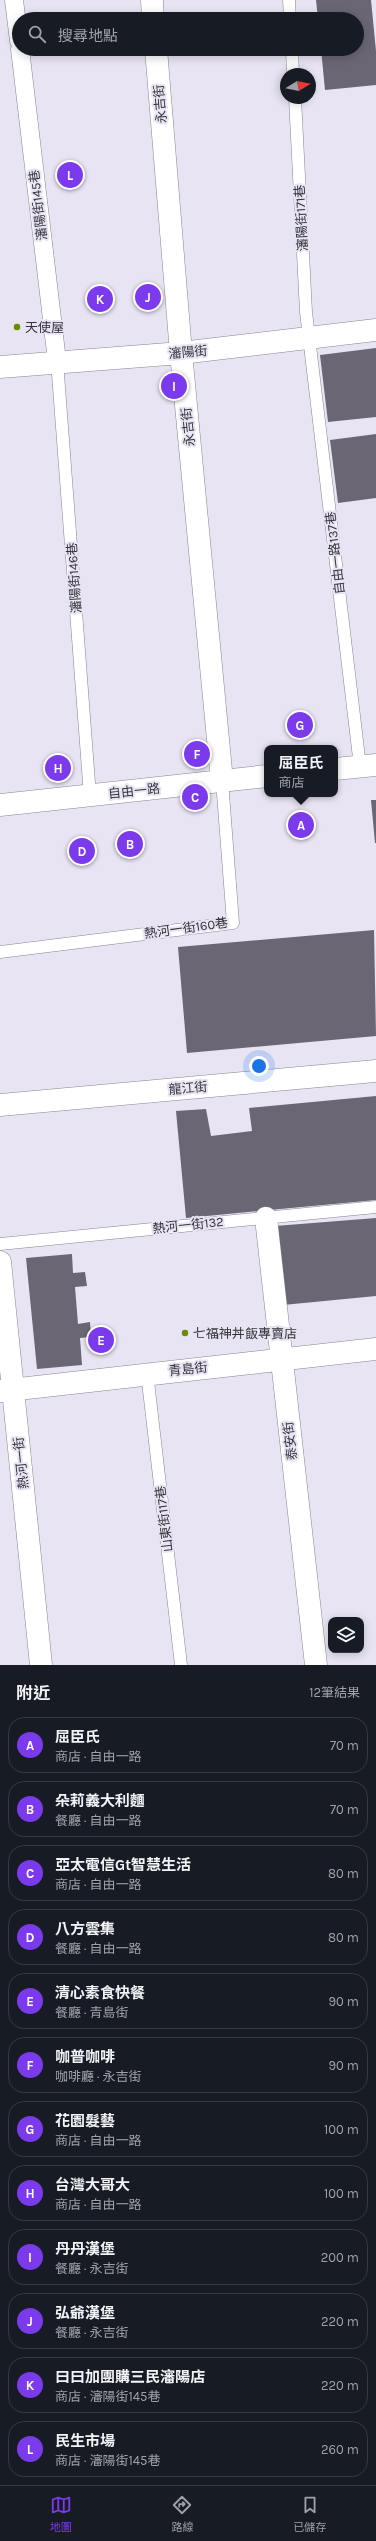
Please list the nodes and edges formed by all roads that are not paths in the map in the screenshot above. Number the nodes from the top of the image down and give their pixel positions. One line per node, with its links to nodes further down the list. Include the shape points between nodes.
1 (14, 0): 4 (street)
2 (152, 0): 5 (street)
3 (289, 0): 6 (lane)
4 (15, 12)
5 (153, 12)
6 (290, 12)
7 (21, 56): 15 (street, 瀋陽街145巷)
8 (157, 56): 14 (street, 永吉街)
9 (292, 56): 10 (lane)
10 (293, 68)
11 (294, 104): 13 (lane, 瀋陽街171巷)
12 (376, 330): 13 (street, 瀋陽街)
13 (310, 339): 14 (street, 瀋陽街); 17 (lane, 自由一路137巷)
14 (181, 353): 15 (street, 瀋陽街); 20 (street, 永吉街)
15 (57, 361): 16 (street, 瀋陽街); 21 (lane, 瀋陽街146巷)
16 (0, 367)
17 (368, 766): 18 (street)
18 (338, 769)
19 (264, 776): 20 (street, 自由一路)
20 (222, 781): 21 (street, 自由一路); 23 (lane, 熱河一街160巷, via 233,923)
21 (90, 796): 22 (street, 自由一路)
22 (0, 806)
23 (0, 952)
24 (376, 1071): 25 (street, 龍江街)
25 (0, 1105)
26 (376, 1207): 27 (lane, 熱河一街132)
27 (266, 1218): 28 (lane, 熱河一街132); 31 (street, 泰安街)
28 (0, 1244)
29 (0, 1262): 33 (street, 熱河一街)
30 (376, 1350): 31 (street, 青島街)
31 (281, 1359): 32 (street, 青島街); 36 (street, 泰安街)
32 (147, 1373): 33 (street, 青島街); 35 (lane, 山東街117巷)
33 (7, 1390): 34 (street, 熱河一街)
34 (41, 1665)
35 (181, 1665)
36 (316, 1665)

